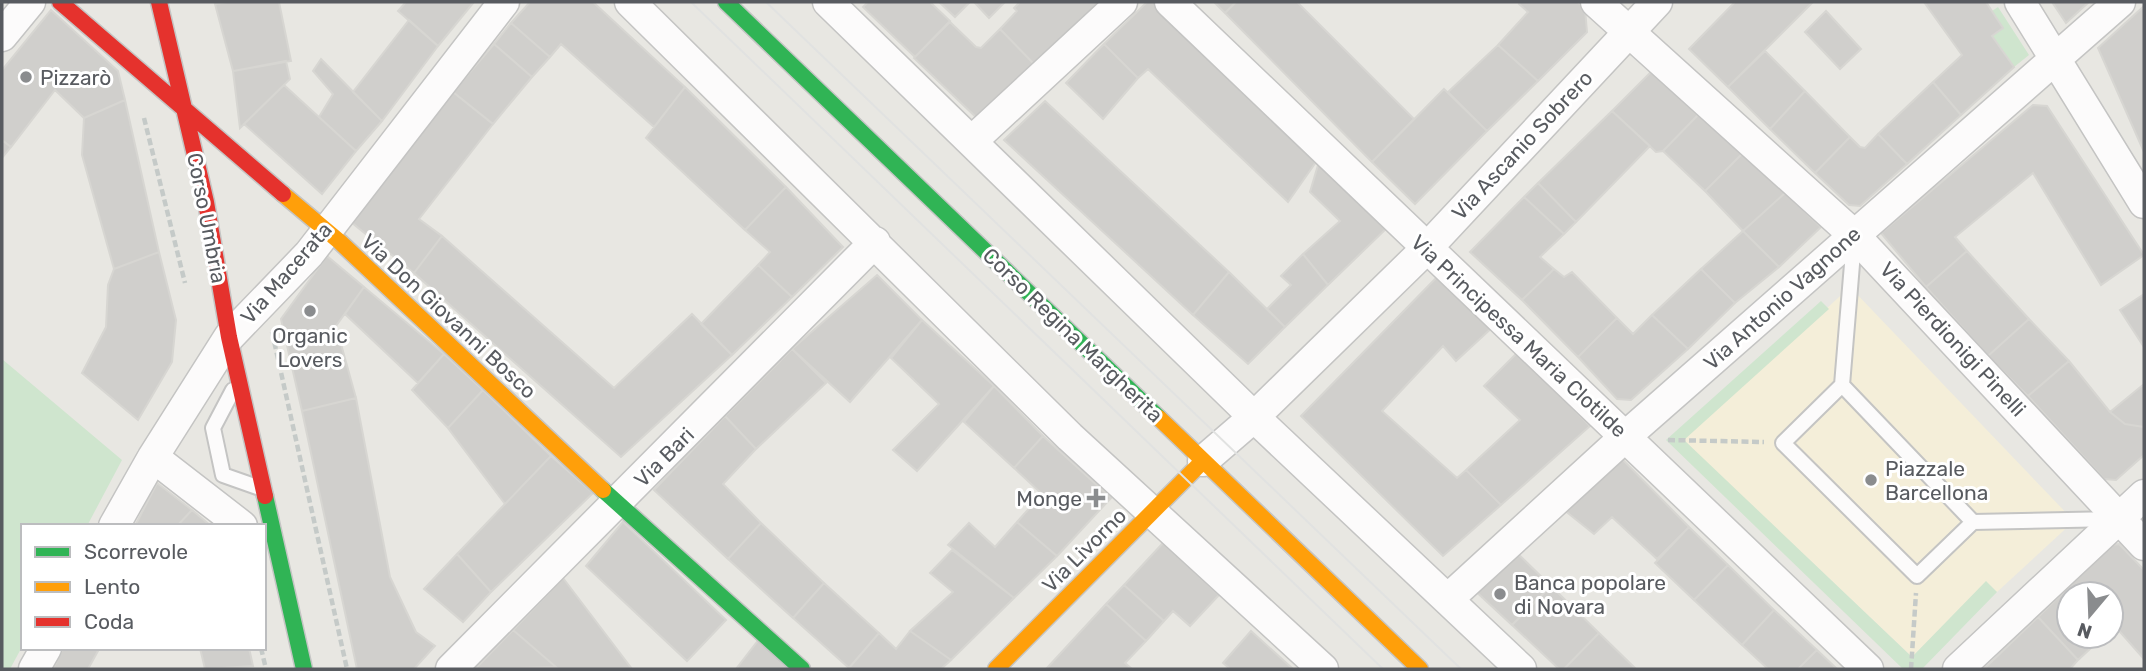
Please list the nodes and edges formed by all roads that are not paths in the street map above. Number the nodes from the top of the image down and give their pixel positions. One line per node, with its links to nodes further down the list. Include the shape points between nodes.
1 (30, 2): 15 (street)
2 (60, 2): 17 (main road, Via Don Giovanni Bosco)
3 (159, 2): 17 (main road, Corso Umbria)
4 (504, 2): 20 (street, Via Macerata)
5 (630, 2): 22 (street)
6 (726, 2): 30 (main road, Corso Regina Margherita)
7 (828, 2): 18 (street)
8 (1122, 2): 18 (street)
9 (1170, 2): 23 (street, Via Principessa Maria Clotilde)
10 (1596, 2): 14 (street, Via Pierdionigi Pinelli)
11 (1657, 2): 14 (street, Via Ascanio Sobrero)
12 (2020, 2): 16 (street)
13 (2120, 2): 16 (street, Via Antonio Vagnone)
14 (1628, 31): 21 (street, Via Pierdionigi Pinelli); 23 (street, Via Ascanio Sobrero)
15 (2, 36)
16 (2056, 58): 19 (street); 21 (street, Via Antonio Vagnone)
17 (184, 111): 20 (main road, Via Don Giovanni Bosco); 24 (main road, Corso Umbria, via 206,202)
18 (972, 141): 27 (street)
19 (2144, 203)
20 (326, 230): 24 (street, Via Macerata, via 309,254); 33 (main road, Via Don Giovanni Bosco)
21 (1854, 235): 26 (lane); 28 (street, Via Antonio Vagnone); 35 (street, Via Pierdionigi Pinelli)
22 (875, 242): 33 (street, Via Bari); 34 (street)
23 (1427, 248): 27 (street, Via Ascanio Sobrero); 28 (street, Via Principessa Maria Clotilde)
24 (229, 337): 25 (main road, Corso Umbria); 29 (street, Via Macerata)
25 (239, 376): 31 (main road, Corso Umbria); 31 (lane, via 213,428 223,475)
26 (1842, 385): 36 (lane); 36 (lane, via 1783,443 1917,576)
27 (1254, 417): 30 (street, Via Ascanio Sobrero); 41 (street)
28 (1626, 436): 41 (street, Via Antonio Vagnone); 51 (street, Via Principessa Maria Clotilde)
29 (153, 457): 37 (street, Via Macerata); 38 (street)
30 (1203, 461): 34 (main road, Via Livorno); 49 (main road, Corso Regina Margherita)
31 (263, 489): 40 (main road, Corso Umbria)
32 (2144, 495): 35 (street)
33 (618, 504): 45 (street, Via Bari); 46 (main road, Via Don Giovanni Bosco)
34 (1151, 513): 47 (main road, Via Livorno); 48 (street)
35 (2121, 519): 36 (lane); 39 (street, Via Pierdionigi Pinelli); 52 (street)
36 (1973, 522)
37 (115, 524)
38 (239, 524)
39 (2144, 545)
40 (272, 551): 44 (main road, Corso Umbria)
41 (1448, 599): 50 (street)
42 (45, 650): 43 (street)
43 (34, 669)
44 (304, 669)
45 (451, 669)
46 (802, 669)
47 (996, 669)
48 (1322, 669)
49 (1420, 669)
50 (1521, 669)
51 (1868, 669)
52 (1958, 669)

